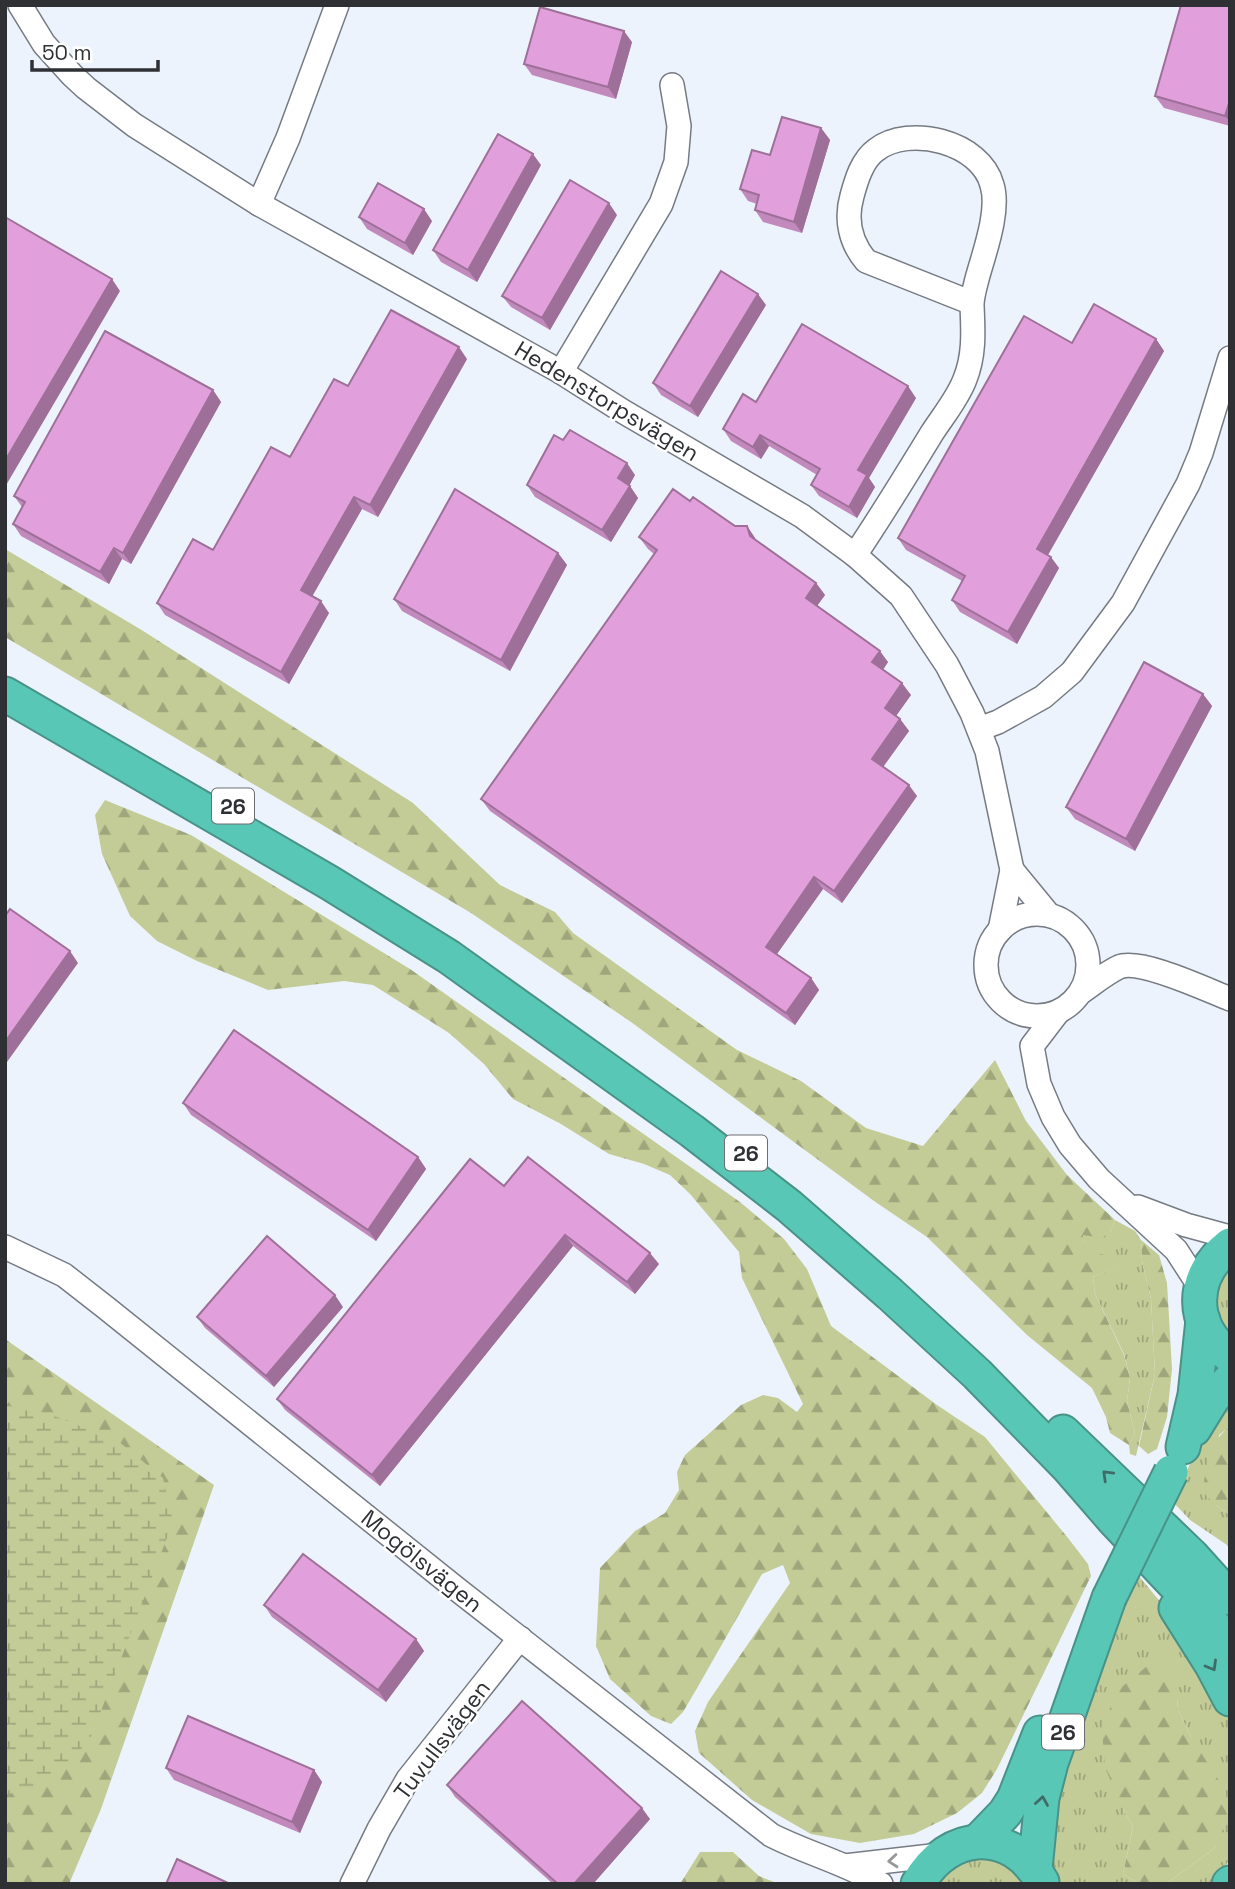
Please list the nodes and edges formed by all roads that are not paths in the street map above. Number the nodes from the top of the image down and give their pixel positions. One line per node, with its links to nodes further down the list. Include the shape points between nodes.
1 (20, 5): 4 (street, Hedenstorpsvägen, via 44,44 86,88 134,125)
2 (337, 5): 4 (street)
3 (672, 85): 7 (street, via 679,126 676,162 661,204)
4 (259, 204): 7 (street, Hedenstorpsvägen)
5 (972, 303): 5 (street, via 994,208 992,185 984,169 951,143 911,137 892,141 865,162 851,199 854,247 874,265); 8 (street, via 974,342 965,379)
6 (1230, 358): 11 (street, via 1188,484 1123,603 1072,673 1043,697)
7 (561, 372): 8 (street, Hedenstorpsvägen, via 802,516)
8 (855, 555): 11 (street, Hedenstorpsvägen, via 901,596 947,665)
9 (5, 677): 31 (highway, 26, one-way to 9, via 891,1272 699,1116 444,935 219,798)
10 (5, 694): 30 (highway, 26, via 438,950 692,1131 789,1206 977,1374)
11 (979, 729): 12 (street, Hedenstorpsvägen)
12 (1012, 870): 13 (street); 14 (street, Hedenstorpsvägen)
13 (1049, 915): 14 (street, via 1022,916); 15 (street, via 1072,927)
14 (1000, 930): 19 (street, via 986,962 992,989)
15 (1086, 949): 16 (street); 17 (street, via 1088,971)
16 (1120, 966): 17 (street); 18 (street, via 1153,970)
17 (1081, 992): 20 (street)
18 (1230, 999)
19 (1003, 1003): 20 (street, via 1029,1015); 21 (street)
20 (1058, 1012): 21 (street)
21 (1032, 1046): 22 (street, via 1038,1084 1053,1117 1085,1164)
22 (1126, 1202): 23 (street); 26 (street, via 1176,1250)
23 (1230, 1237)
24 (1230, 1245): 26 (highway, 26, via 1210,1266)
25 (5, 1247): 35 (street, Mogölsvägen, via 64,1276 105,1307)
26 (1201, 1303): 27 (highway, via 1217,1345); 29 (highway, 26, via 1195,1395)
27 (1230, 1356)
28 (1230, 1380): 29 (highway, 26, via 1213,1398)
29 (1177, 1459): 33 (highway, 26, bridge)
30 (1114, 1520): 36 (highway); 37 (highway, 26, one-way to 37, via 1187,1625)
31 (1192, 1556): 32 (highway, 26); 34 (highway)
32 (1230, 1578)
33 (1109, 1598): 38 (highway, 26, via 1052,1703 1014,1799); 41 (highway, 26, one-way to 33, via 1042,1798)
34 (1230, 1598)
35 (520, 1638): 40 (street, Mogölsvägen, via 771,1835); 42 (street, Tuvullsvägen, via 408,1779)
36 (1230, 1643)
37 (1230, 1699)
38 (978, 1841): 39 (highway); 41 (highway, via 1000,1844 1020,1854)
39 (940, 1855): 40 (street, Mogölsvägen, one-way to 40); 44 (highway)
40 (845, 1866): 43 (street, Mogölsvägen)
41 (1041, 1880)
42 (352, 1884)
43 (881, 1884)
44 (918, 1884)

